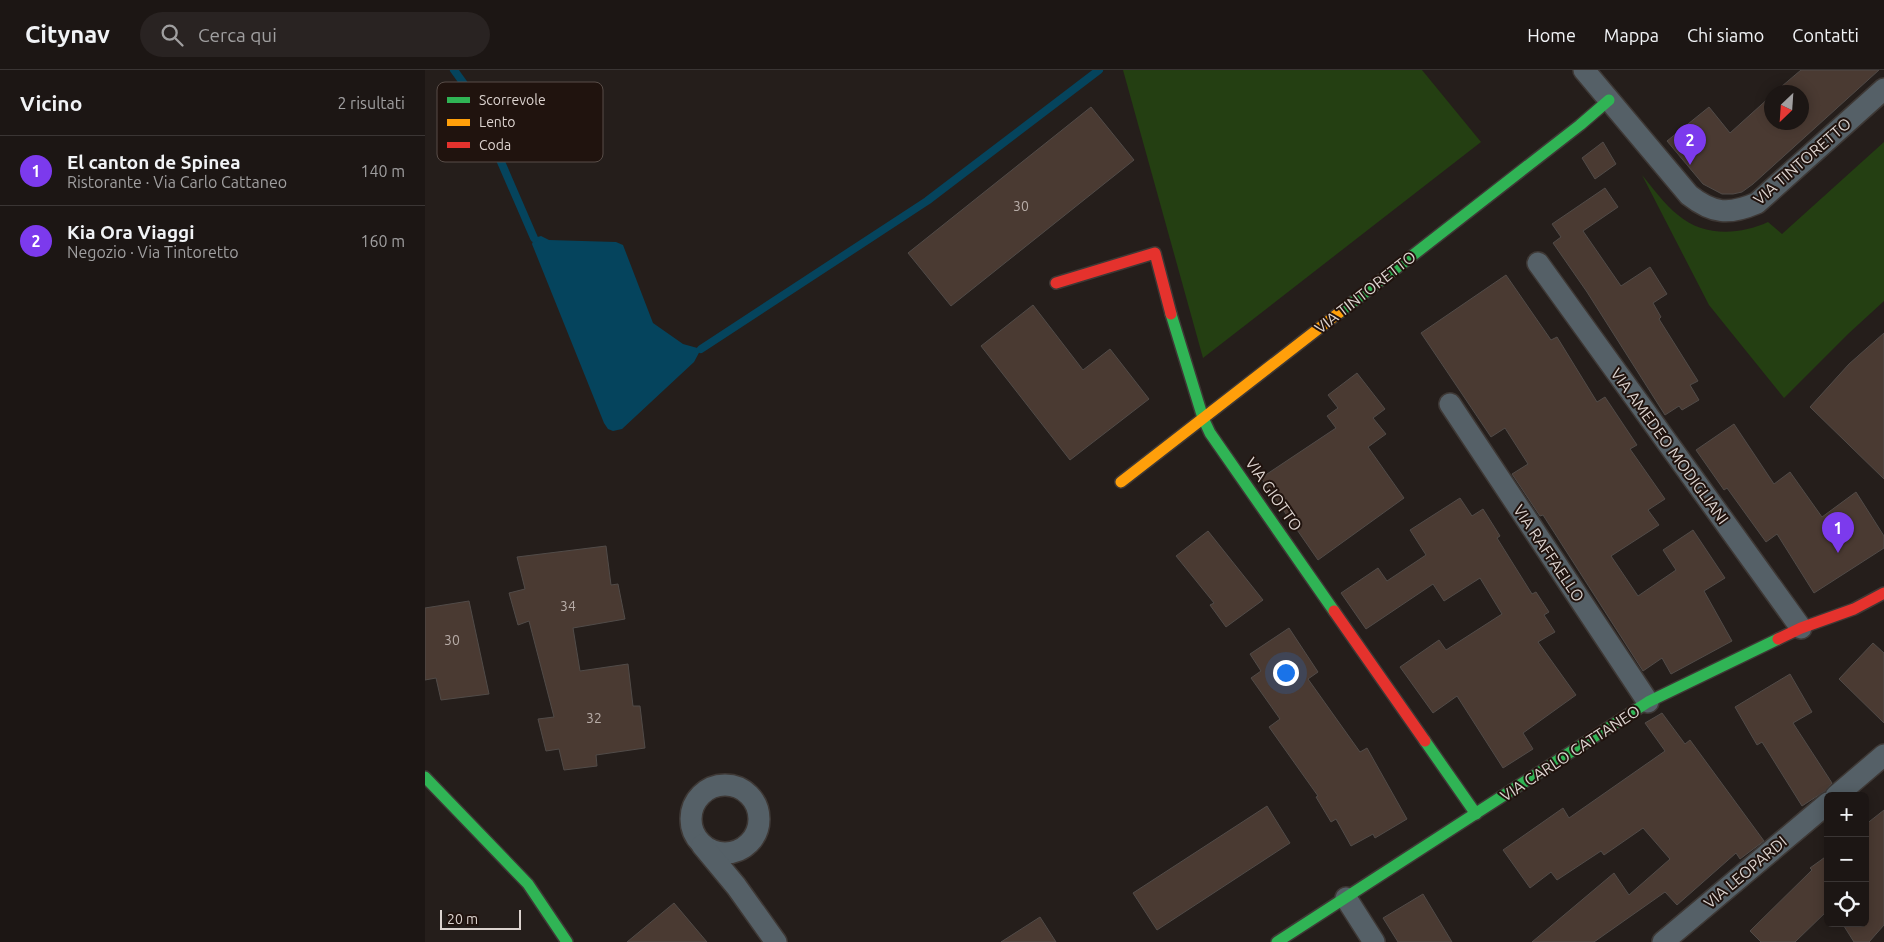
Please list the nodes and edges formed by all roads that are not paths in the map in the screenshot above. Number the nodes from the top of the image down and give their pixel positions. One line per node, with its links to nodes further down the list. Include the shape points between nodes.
1 (1584, 70): 3 (street, VIA TINTORETTO)
2 (1884, 90): 3 (street, VIA TINTORETTO, via 1757,203 1739,211 1724,212 1711,210 1689,195)
3 (1609, 100): 7 (street, VIA TINTORETTO)
4 (1538, 263): 10 (street, VIA AMEDEO MODIGLIANI)
5 (1056, 283): 7 (street, VIA GIOTTO, via 1155,254)
6 (1450, 404): 11 (street, VIA RAFFAELLO)
7 (1203, 418): 8 (street, VIA TINTORETTO); 16 (street, VIA GIOTTO)
8 (1121, 482)
9 (1882, 594): 10 (street, VIA CARLO CATTANEO, via 1854,609)
10 (1801, 628): 11 (street, VIA CARLO CATTANEO)
11 (1648, 702): 16 (street, VIA CARLO CATTANEO)
12 (1884, 756): 14 (street)
13 (425, 777): 21 (street, via 528,884)
14 (1841, 792)
15 (1824, 806): 25 (street, VIA LEOPARDI)
16 (1476, 814): 20 (street, VIA CARLO CATTANEO)
17 (701, 844): 18 (street, via 721,853); 18 (street, via 691,824 695,802 711,787 732,785 751,797 759,817 753,838); 19 (street)
18 (735, 851): 19 (street)
19 (736, 886): 22 (street)
20 (1346, 898): 23 (street, VIA CARLO CATTANEO); 24 (street)
21 (567, 942)
22 (776, 942)
23 (1277, 942)
24 (1374, 942)
25 (1663, 942)

